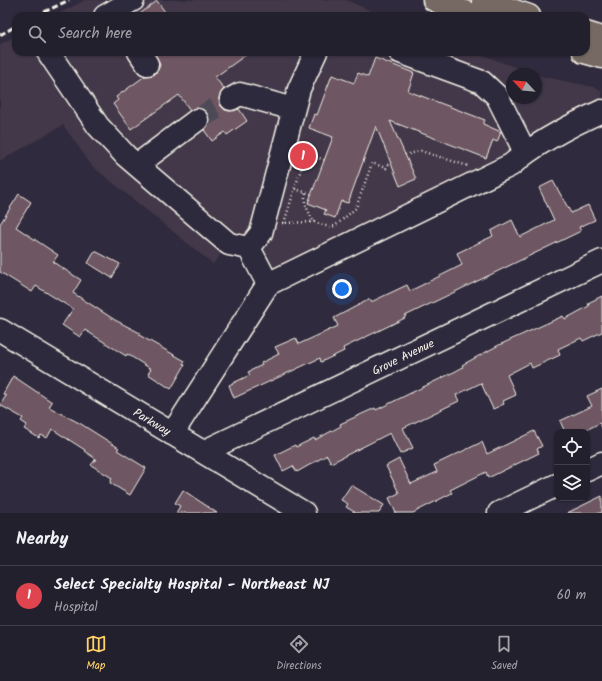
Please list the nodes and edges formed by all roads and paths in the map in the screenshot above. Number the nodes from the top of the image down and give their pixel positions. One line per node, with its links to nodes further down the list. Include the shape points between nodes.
1 (133, 0): 4 (street)
2 (434, 0): 5 (highway)
3 (483, 0): 6 (highway)
4 (114, 12)
5 (465, 12)
6 (518, 12)
7 (590, 34): 8 (highway)
8 (602, 38)
9 (590, 54): 13 (highway)
10 (51, 56): 23 (street, via 98,126)
11 (314, 56): 15 (street)
12 (411, 56): 19 (street, via 482,82 497,96)
13 (602, 57)
14 (231, 99): 15 (street, via 240,94)
15 (293, 109): 18 (street)
16 (594, 115): 19 (street)
17 (197, 120): 23 (street)
18 (284, 145): 21 (path); 29 (street)
19 (525, 152): 33 (street, via 511,165)
20 (405, 155): 25 (path, via 427,152 470,166)
21 (324, 160)
22 (390, 162): 30 (path, via 386,168 372,163 356,208 335,226 329,227)
23 (137, 165): 31 (street, via 229,244)
24 (300, 166): 26 (path)
25 (466, 173)
26 (295, 189): 27 (path); 29 (path)
27 (305, 193): 28 (path); 30 (path, via 305,204)
28 (311, 194)
29 (274, 221): 30 (path); 31 (street)
30 (314, 222)
31 (249, 248): 33 (street)
32 (602, 261): 36 (street, Grove Avenue)
33 (268, 284): 35 (street)
34 (0, 330): 35 (street, Parkway)
35 (172, 434): 36 (street, Parkway)
36 (203, 452): 40 (street, Parkway)
37 (602, 463): 38 (street)
38 (590, 469)
39 (554, 486): 41 (street)
40 (304, 513)
41 (499, 513)

